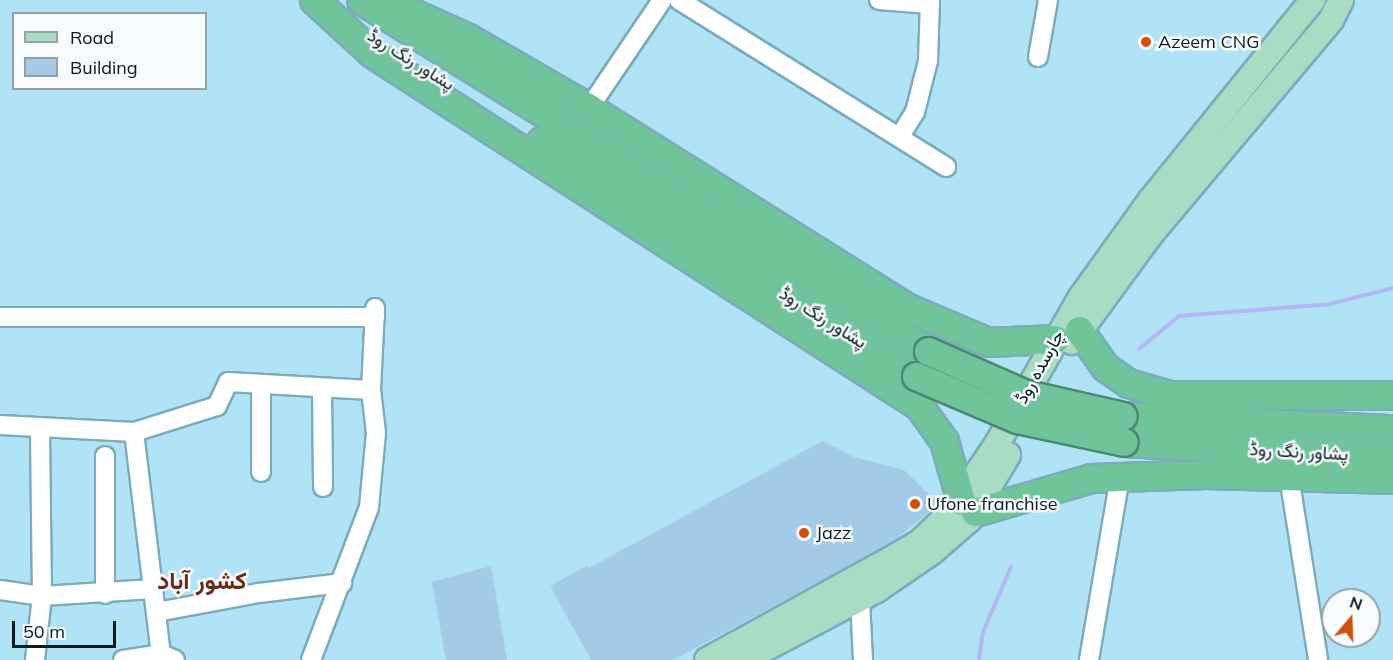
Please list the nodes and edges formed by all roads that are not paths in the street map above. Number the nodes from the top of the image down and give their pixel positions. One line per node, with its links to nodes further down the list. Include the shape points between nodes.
1 (315, 0): 26 (highway, پشاور رنگ روڈ, bridge, via 916,376 1017,419 1124,442); 32 (highway, via 373,54 919,406 944,441)
2 (361, 0): 23 (highway, پشاور رنگ روڈ, bridge, via 928,351 1026,394 1123,416)
3 (384, 0): 12 (highway, via 468,38)
4 (662, 0): 12 (street)
5 (680, 0): 13 (street)
6 (879, 0): 10 (street)
7 (1048, 0): 11 (street)
8 (1313, 0): 16 (main road, چارسدہ روڈ, via 1150,201 1081,297)
9 (1341, 0): 16 (main road, چارسدہ روڈ, via 1331,20)
10 (930, 2): 13 (street, via 928,61 915,112)
11 (1038, 57)
12 (590, 108): 16 (highway, via 908,308 987,342)
13 (900, 136): 14 (street)
14 (946, 167)
15 (0, 317): 19 (street, via 375,313)
16 (1067, 334): 20 (highway, via 1128,383 1169,395); 32 (main road, چارسدہ روڈ)
17 (261, 384): 18 (street); 24 (street, via 228,382 217,406); 27 (street)
18 (322, 388): 19 (street); 31 (street)
19 (371, 390): 33 (street, via 376,433 369,507)
20 (1393, 395)
21 (0, 425): 22 (street)
22 (40, 428): 24 (street); 37 (street)
23 (1393, 429)
24 (134, 432): 34 (street)
25 (105, 456): 36 (street)
26 (1393, 457)
27 (261, 472)
28 (1289, 476): 29 (highway); 30 (highway); 48 (street)
29 (1120, 477): 32 (highway, via 1091,478); 47 (street)
30 (1393, 479)
31 (323, 487)
32 (968, 506): 38 (main road, چارسدہ روڈ, via 932,552); 44 (main road, چارسدہ روڈ, via 913,546)
33 (342, 583): 39 (street); 43 (street)
34 (153, 589): 36 (street); 39 (street)
35 (0, 590): 37 (street)
36 (105, 594): 37 (street)
37 (42, 596): 41 (street)
38 (860, 599): 45 (main road, چارسدہ روڈ); 46 (street)
39 (157, 612): 40 (street)
40 (168, 657): 42 (street)
41 (35, 660)
42 (123, 660)
43 (311, 660)
44 (707, 660)
45 (744, 660)
46 (863, 660)
47 (1089, 660)
48 (1318, 660)

